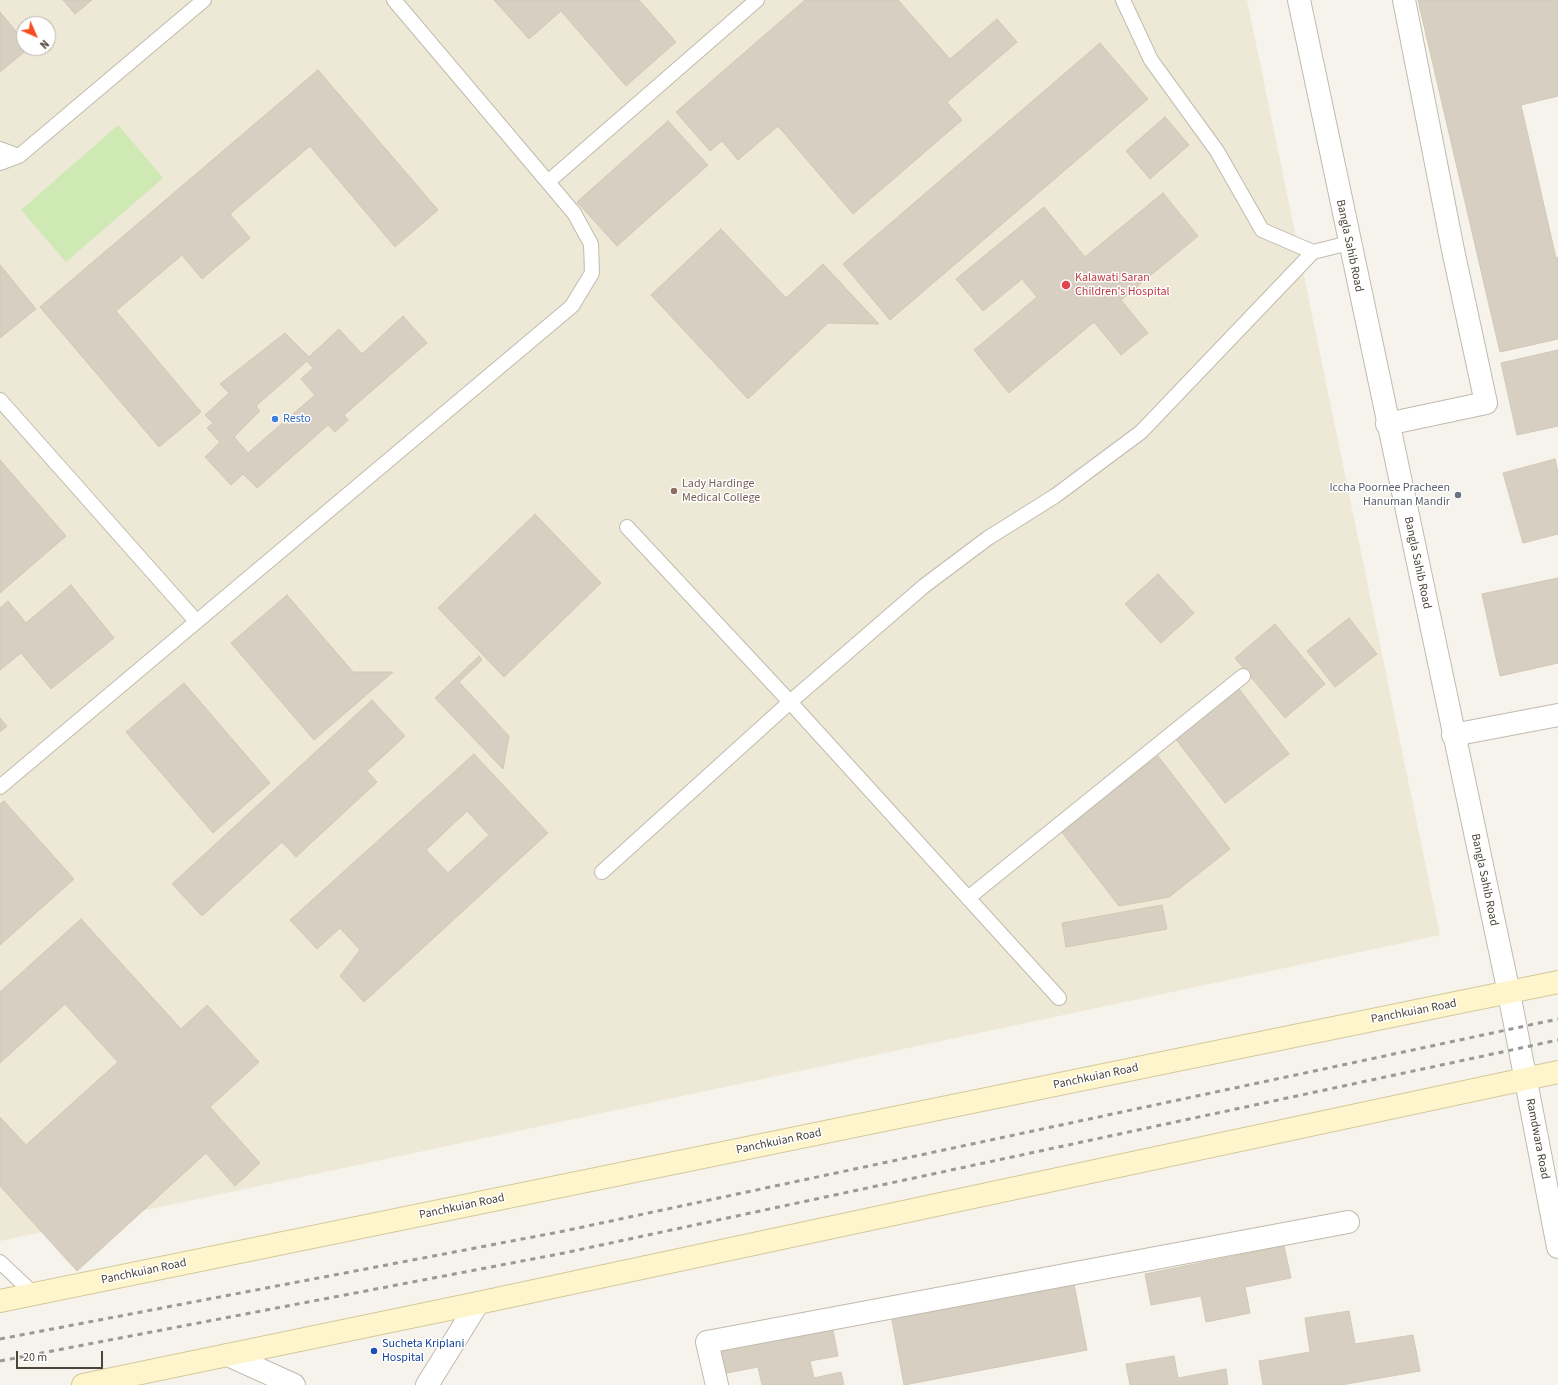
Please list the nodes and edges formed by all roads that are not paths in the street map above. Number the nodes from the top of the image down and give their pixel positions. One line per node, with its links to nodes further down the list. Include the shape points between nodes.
1 (204, 0): 8 (lane)
2 (394, 0): 10 (lane)
3 (757, 0): 10 (lane)
4 (1123, 0): 12 (lane, via 1150,60 1218,151 1262,230)
5 (1299, 0): 11 (street, Bangla Sahib Road)
6 (1404, 0): 14 (street, via 1452,250 1486,403)
7 (0, 149): 8 (lane)
8 (19, 156): 9 (lane)
9 (0, 163)
10 (548, 182): 16 (lane, via 574,213 591,244 592,273 572,306)
11 (1349, 243): 12 (lane); 14 (street, Bangla Sahib Road)
12 (1313, 252): 18 (lane, via 1141,432 1055,496 988,538 924,586)
13 (0, 400): 16 (lane)
14 (1387, 424): 20 (street, Bangla Sahib Road)
15 (627, 527): 18 (lane)
16 (196, 621): 21 (lane)
17 (1243, 676): 23 (lane)
18 (790, 702): 22 (lane); 23 (lane)
19 (1558, 714): 20 (street)
20 (1453, 735): 25 (street, Bangla Sahib Road)
21 (0, 787)
22 (602, 872)
23 (968, 898): 26 (lane)
24 (1558, 982): 25 (main road, Panchkuian Road)
25 (1509, 993): 28 (street, Bangla Sahib Road); 33 (main road, Panchkuian Road)
26 (1059, 998)
27 (1558, 1072): 28 (main road)
28 (1525, 1079): 29 (street, Ramdwara Road); 35 (main road)
29 (1552, 1187): 31 (street, Ramdwara Road)
30 (1348, 1222): 40 (street, via 707,1342)
31 (1558, 1247)
32 (0, 1262): 33 (lane)
33 (34, 1294): 34 (main road, Panchkuian Road)
34 (0, 1301)
35 (478, 1303): 36 (main road); 39 (street)
36 (228, 1355): 37 (main road); 38 (street)
37 (84, 1385)
38 (294, 1385)
39 (427, 1385)
40 (717, 1385)

